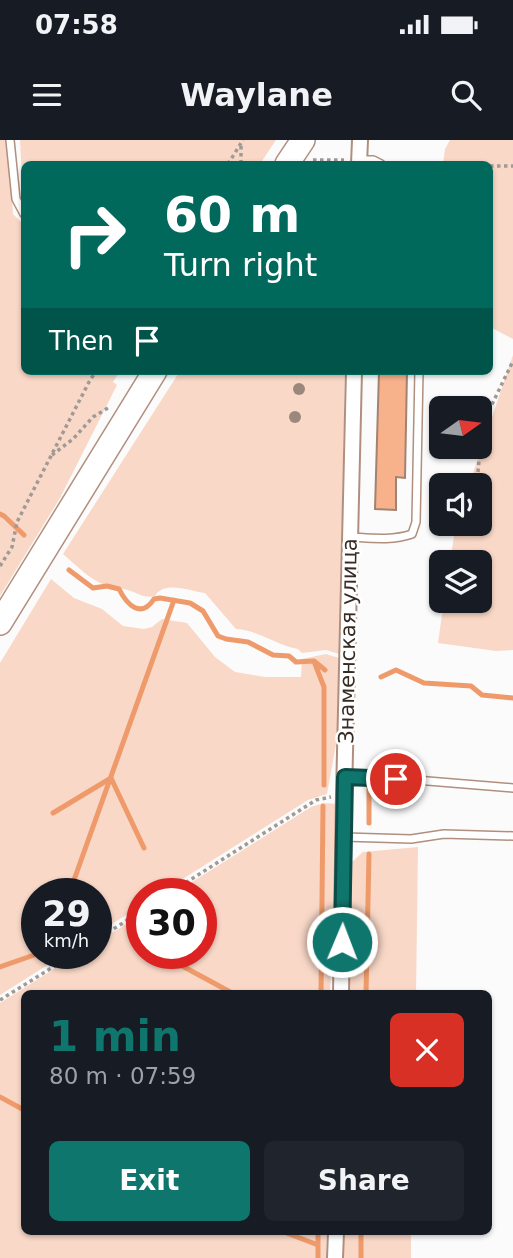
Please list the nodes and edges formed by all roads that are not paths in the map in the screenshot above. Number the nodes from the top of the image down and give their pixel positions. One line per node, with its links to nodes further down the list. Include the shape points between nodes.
1 (10, 140): 6 (lane)
2 (303, 140): 4 (main road)
3 (360, 140): 5 (street)
4 (289, 161)
5 (359, 161)
6 (21, 208)
7 (153, 375): 11 (main road)
8 (354, 375): 10 (street, Знаменская улица)
9 (419, 375): 10 (lane, via 416,522 411,534 384,539)
10 (350, 537): 12 (street, Знаменская улица)
11 (0, 623)
12 (345, 777): 13 (lane); 15 (street, Знаменская улица)
13 (513, 788)
14 (513, 836): 15 (lane)
15 (344, 837): 16 (street, Знаменская улица)
16 (341, 990)
17 (336, 1235): 18 (street)
18 (335, 1258)

